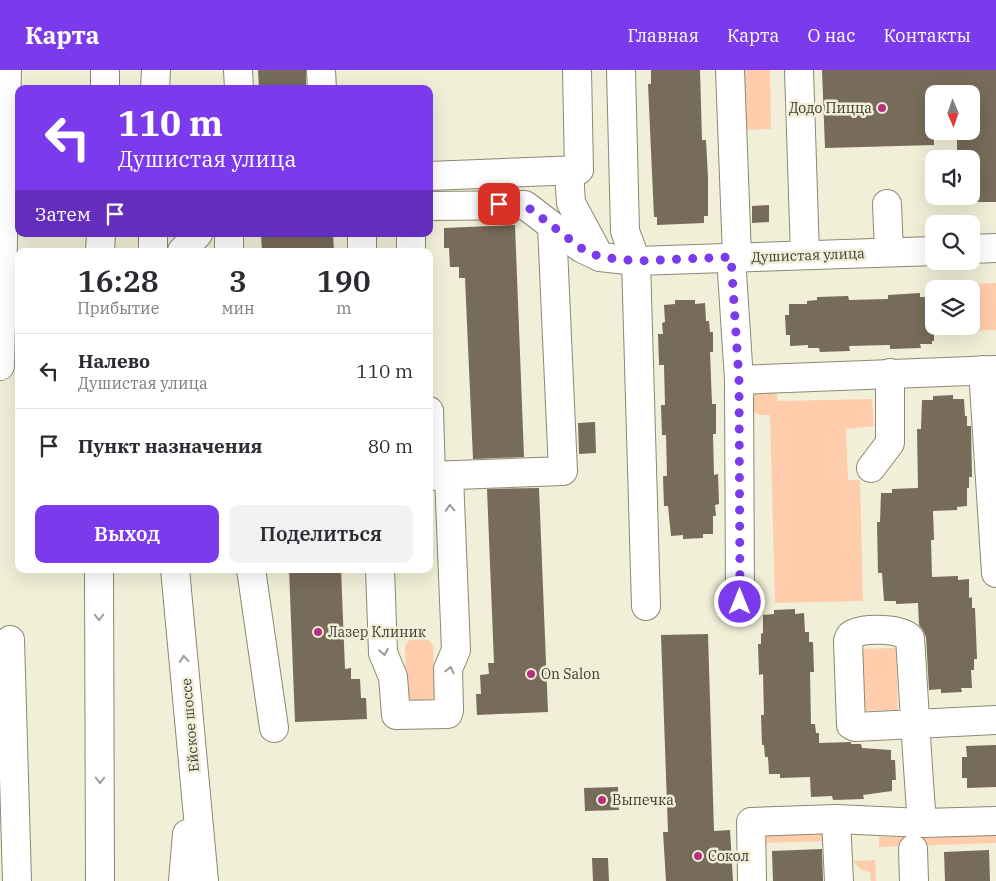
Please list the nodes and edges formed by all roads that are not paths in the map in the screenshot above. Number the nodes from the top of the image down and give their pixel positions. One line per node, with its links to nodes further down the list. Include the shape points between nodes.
1 (7, 70): 16 (street)
2 (105, 70): 10 (street)
3 (156, 70): 11 (street)
4 (238, 70): 12 (street)
5 (321, 70): 13 (street)
6 (577, 70): 14 (street, via 580,166 579,170)
7 (621, 70): 29 (street, via 625,231)
8 (730, 70): 28 (street)
9 (799, 70): 26 (street)
10 (105, 85)
11 (155, 85)
12 (239, 85)
13 (322, 85)
14 (569, 172): 15 (street); 27 (street, via 571,203)
15 (433, 176)
16 (2, 187): 30 (street)
17 (887, 204): 25 (street)
18 (433, 206): 19 (street, Душистая улица, via 525,205)
19 (552, 226): 27 (street, Душистая улица, via 581,248); 36 (street, via 563,471)
20 (195, 237): 21 (street)
21 (185, 248)
22 (996, 248): 23 (street)
23 (980, 249)
24 (925, 251): 25 (street, Душистая улица)
25 (889, 252): 26 (street, Душистая улица)
26 (805, 255): 28 (street, Душистая улица)
27 (600, 257): 29 (street, Душистая улица)
28 (734, 257): 29 (street, Душистая улица); 33 (street)
29 (636, 261): 43 (street)
30 (0, 366)
31 (989, 370): 32 (street); 41 (street)
32 (890, 373): 33 (street); 35 (street, via 890,443)
33 (739, 380): 42 (street)
34 (433, 448): 36 (street)
35 (871, 468)
36 (436, 476): 40 (street, one-way to 36, via 383,652 393,677 396,715 448,714 448,669 456,650)
37 (99, 573): 52 (street, one-way to 52)
38 (176, 573): 47 (street, Ейское шоссе, one-way to 38)
39 (252, 573): 46 (street)
40 (380, 573)
41 (996, 573)
42 (740, 602)
43 (646, 606)
44 (10, 640): 53 (street)
45 (996, 720): 50 (street, via 915,724)
46 (274, 728)
47 (194, 760): 54 (street); 55 (street, Ейское шоссе)
48 (836, 819): 50 (street); 56 (street, via 751,822); 57 (street)
49 (996, 822): 50 (street)
50 (922, 823)
51 (913, 849): 58 (street)
52 (101, 878)
53 (17, 881)
54 (183, 881)
55 (204, 881)
56 (752, 881)
57 (839, 881)
58 (914, 881)

